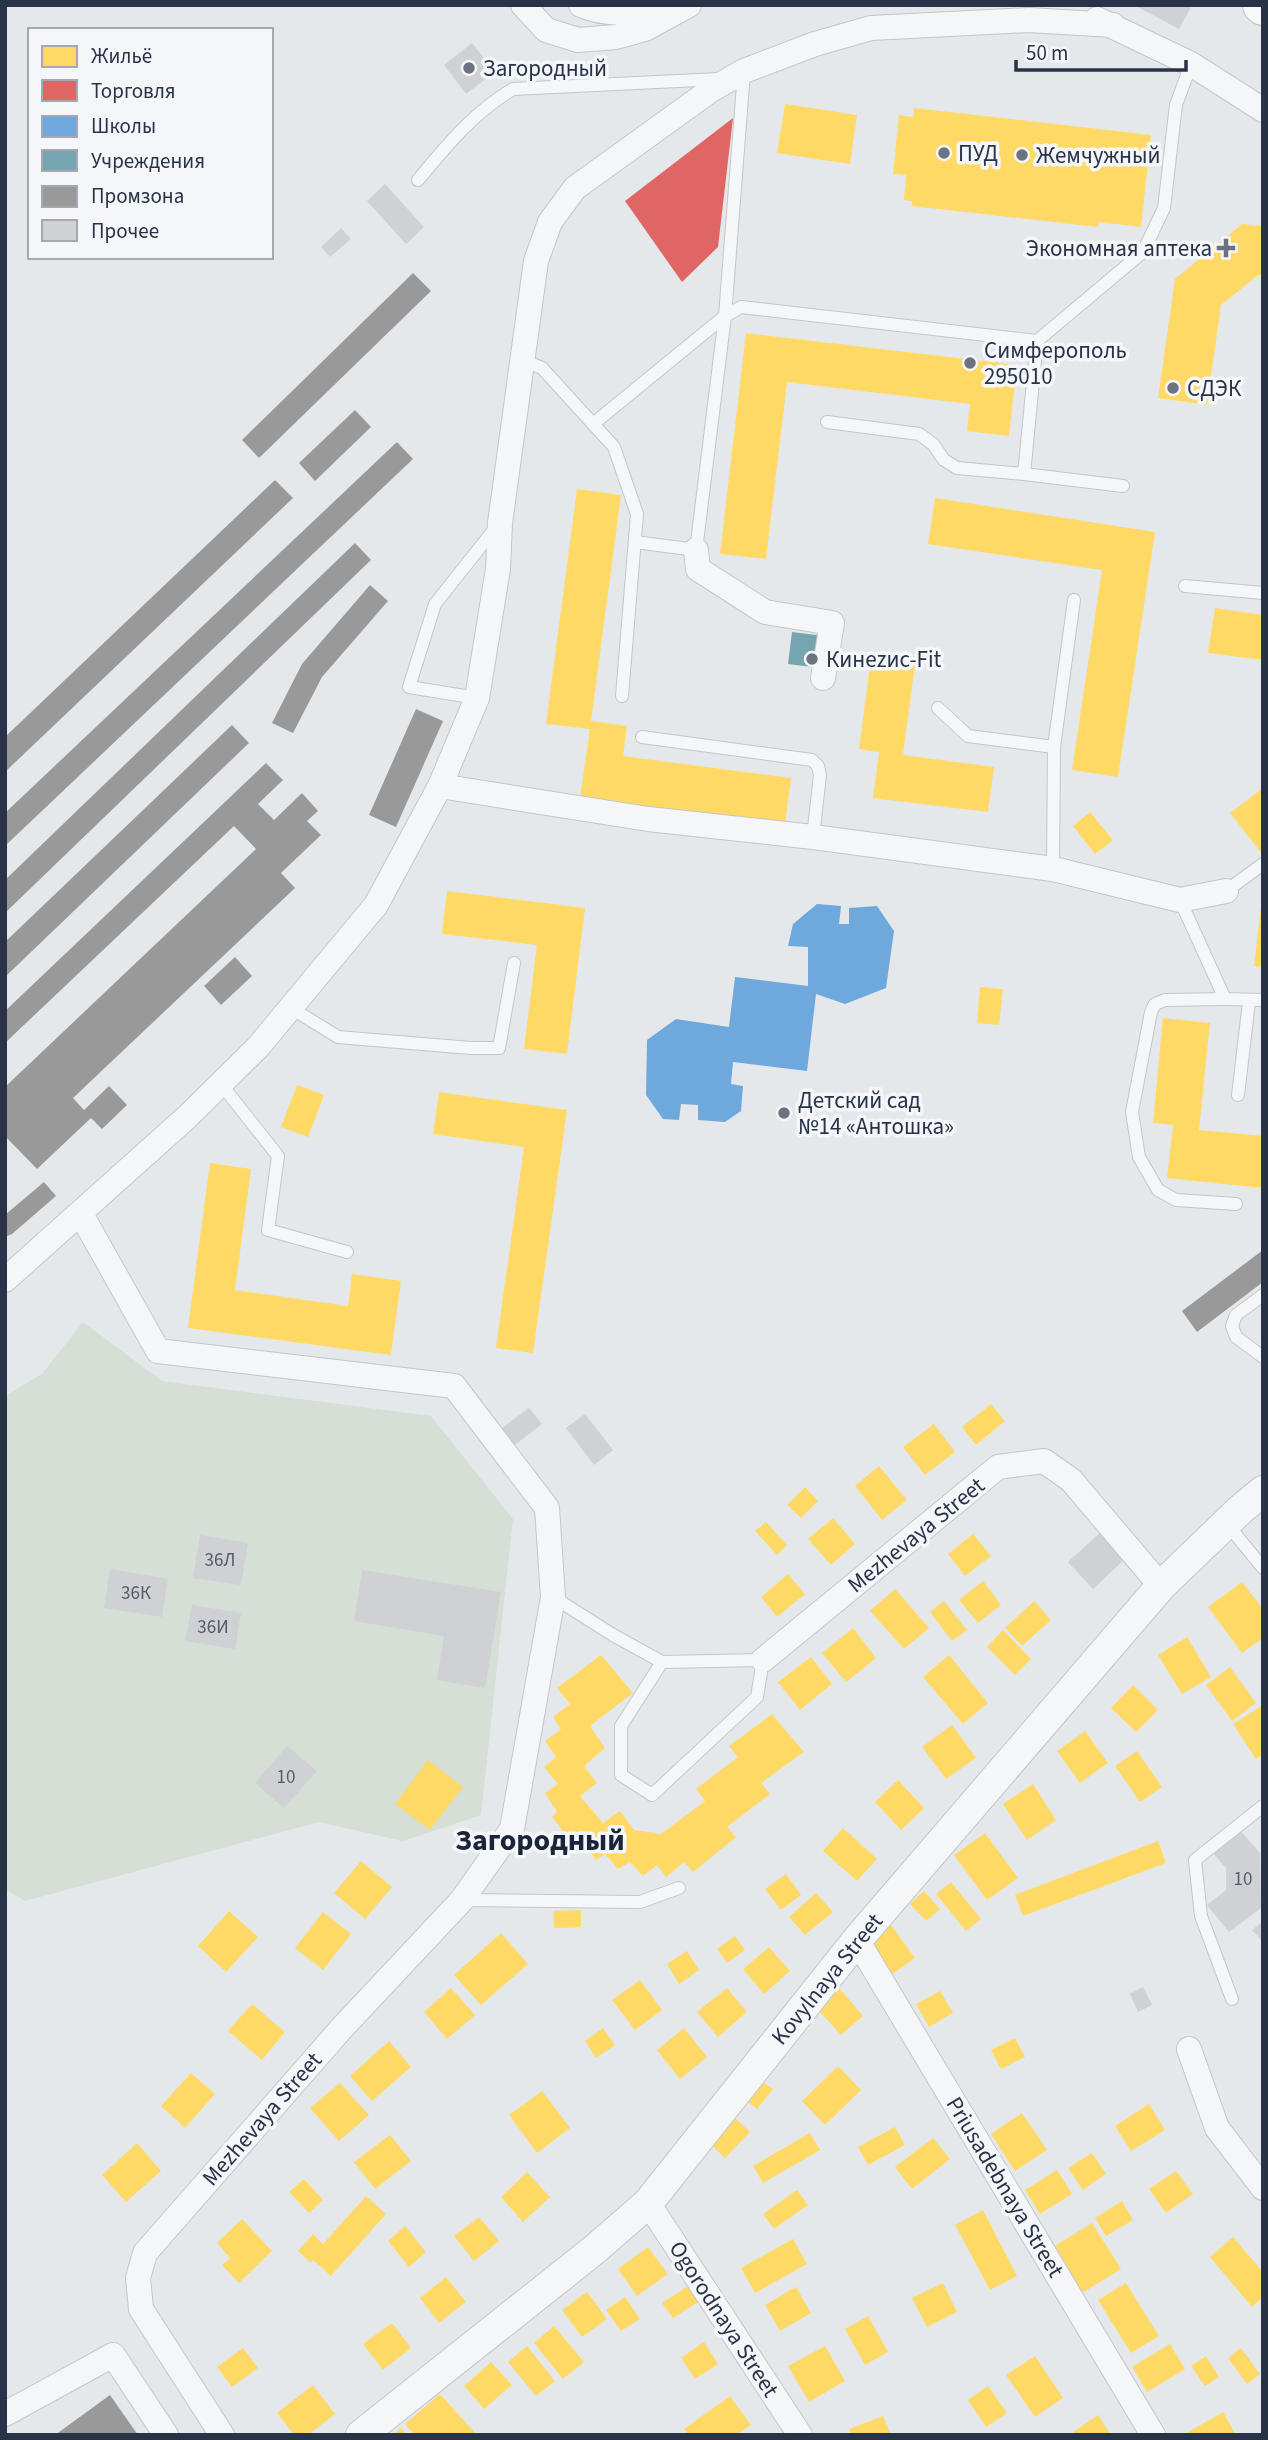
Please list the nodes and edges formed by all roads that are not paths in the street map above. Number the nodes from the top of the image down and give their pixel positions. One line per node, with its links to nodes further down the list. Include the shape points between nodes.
1 (523, 5): 4 (street, via 546,30 578,40 645,29)
2 (581, 5): 6 (street, via 611,14)
3 (669, 5): 6 (street)
4 (689, 5)
5 (1064, 5): 7 (street)
6 (648, 8)
7 (1113, 25): 8 (street); 9 (street, via 1029,20 871,28)
8 (1191, 64): 10 (street); 13 (lane, via 1176,104 1164,208 1143,252)
9 (737, 75): 11 (lane, via 513,89 491,101 459,131); 12 (lane); 14 (street, via 575,188 550,222 536,261)
10 (1263, 110)
11 (418, 180)
12 (725, 316): 13 (lane, via 741,307); 16 (lane); 21 (lane)
13 (1037, 341): 17 (lane)
14 (523, 360): 16 (lane, via 542,368); 19 (street)
15 (827, 422): 17 (lane, via 919,434 957,468)
16 (593, 424): 20 (lane, via 614,447 637,514)
17 (1024, 474): 18 (lane)
18 (1124, 486)
19 (500, 523): 27 (street, via 498,569); 27 (lane, via 435,604 409,687)
20 (635, 542): 21 (lane); 26 (lane)
21 (696, 550): 25 (street, via 698,569 765,612 832,623)
22 (1185, 586): 23 (lane)
23 (1263, 593)
24 (1074, 600): 30 (lane)
25 (823, 678)
26 (621, 696)
27 (477, 698): 31 (street)
28 (937, 708): 30 (lane, via 968,736)
29 (642, 737): 32 (lane, via 811,760 820,775)
30 (1054, 747): 34 (lane)
31 (440, 786): 32 (street, via 648,819); 41 (street, via 376,905)
32 (813, 837): 34 (street)
33 (1263, 864): 35 (lane)
34 (1053, 869): 36 (street)
35 (1226, 891): 36 (street)
36 (1180, 900): 38 (lane)
37 (514, 963): 41 (lane, via 499,1048 338,1037)
38 (1225, 999): 40 (lane); 44 (lane, via 1155,1004 1132,1112 1139,1157 1158,1190 1176,1200)
39 (1263, 1000): 40 (lane)
40 (1249, 1002): 43 (lane)
41 (291, 1007): 42 (street)
42 (221, 1084): 45 (street); 46 (lane, via 278,1156 268,1230)
43 (1238, 1096)
44 (1236, 1204)
45 (81, 1214): 47 (street); 54 (street, via 158,1351 454,1386 547,1508)
46 (347, 1252)
47 (5, 1280)
48 (1263, 1295): 49 (lane, via 1236,1315 1232,1326 1236,1337)
49 (1263, 1357)
50 (1263, 1491): 51 (street, Kovylnaya Street)
51 (1227, 1524): 52 (lane); 53 (street, Kovylnaya Street)
52 (1263, 1568)
53 (1161, 1586): 55 (street, Mezhevaya Street, via 1071,1480 1044,1461 998,1468); 60 (street, Kovylnaya Street)
54 (554, 1597): 56 (lane); 59 (street, Mezhevaya Street, via 512,1829)
55 (763, 1660): 56 (lane); 56 (lane, via 757,1697 652,1795 621,1775 621,1726)
56 (662, 1662)
57 (1263, 1806): 61 (lane, via 1195,1860 1201,1916)
58 (679, 1888): 59 (lane, via 640,1902)
59 (462, 1900): 67 (street, Mezhevaya Street, via 341,2029 145,2253 138,2278 141,2309)
60 (857, 1940): 64 (street, Kovylnaya Street); 70 (street, Priusadebnaya Street)
61 (1232, 1999)
62 (1189, 2049): 63 (street, via 1217,2128)
63 (1263, 2188)
64 (648, 2203): 68 (street, Kovylnaya Street); 69 (street, Ogorodnaya Street)
65 (5, 2414): 66 (street, via 113,2355)
66 (166, 2435)
67 (222, 2435)
68 (360, 2435)
69 (800, 2435)
70 (1153, 2435)

